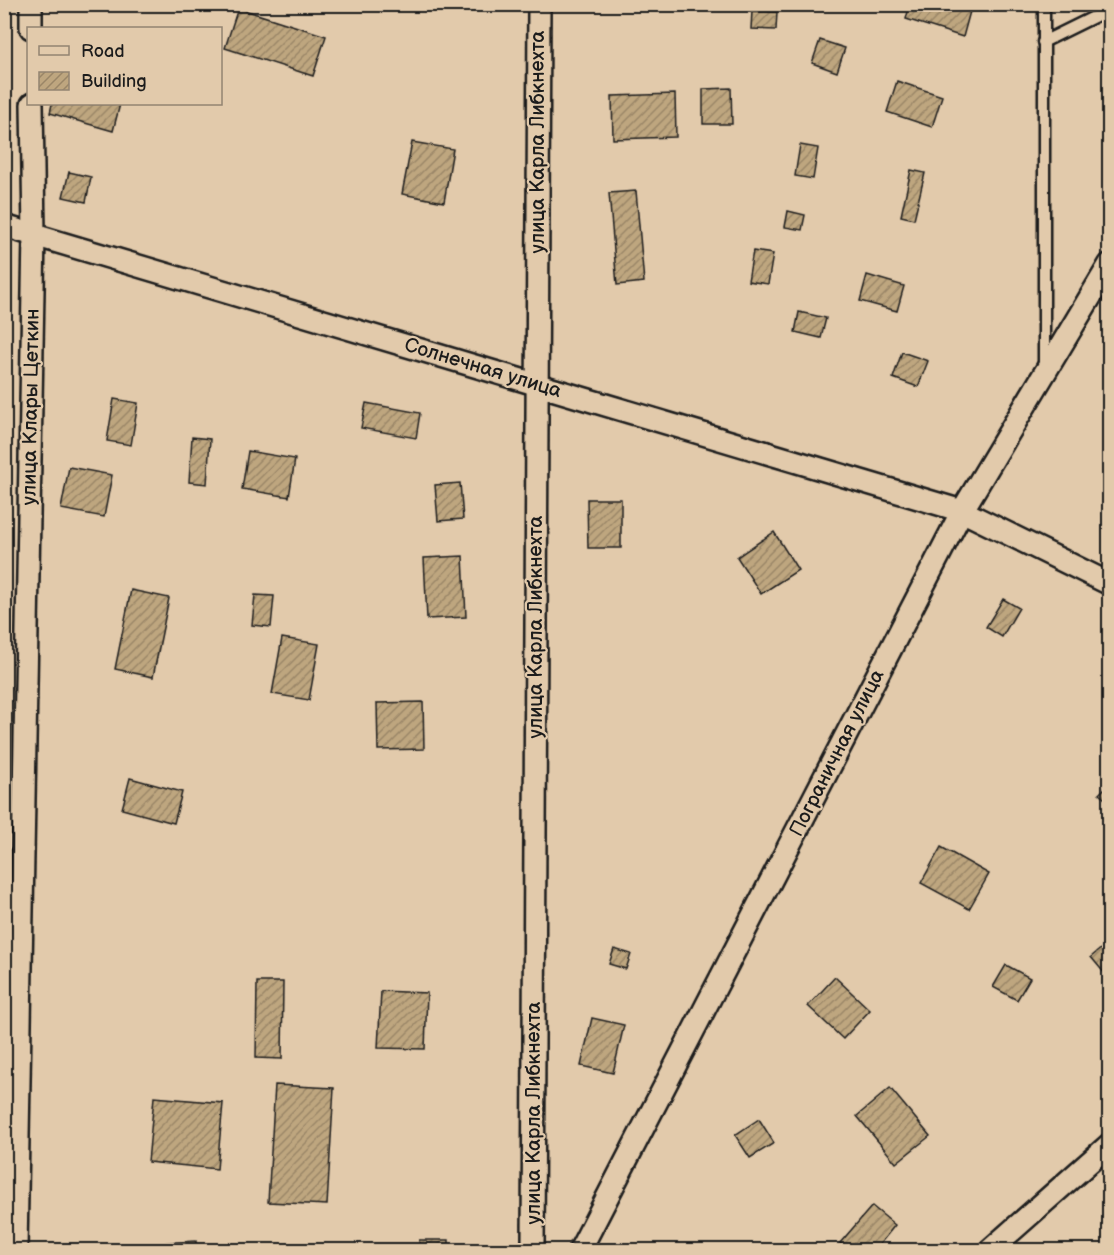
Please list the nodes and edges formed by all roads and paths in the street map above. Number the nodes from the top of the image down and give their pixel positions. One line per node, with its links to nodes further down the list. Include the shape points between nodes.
1 (31, 4): 5 (street)
2 (539, 4): 12 (street, улица Карла Либкнехта)
3 (1044, 4): 6 (lane)
4 (1110, 9): 6 (lane)
5 (31, 27)
6 (1043, 42): 11 (lane)
7 (32, 105): 9 (street, улица Клары Цеткин)
8 (4, 226): 9 (street, Солнечная улица)
9 (34, 234): 12 (street, Солнечная улица); 16 (street, улица Клары Цеткин)
10 (1110, 264): 11 (street, Пограничная улица)
11 (1044, 373): 13 (street, Пограничная улица)
12 (537, 384): 13 (street, Солнечная улица); 17 (street, улица Карла Либкнехта)
13 (962, 511): 14 (street, Солнечная улица); 18 (street, Пограничная улица)
14 (1110, 584)
15 (1110, 1144): 19 (street)
16 (16, 1251)
17 (533, 1251)
18 (580, 1251)
19 (990, 1251)

